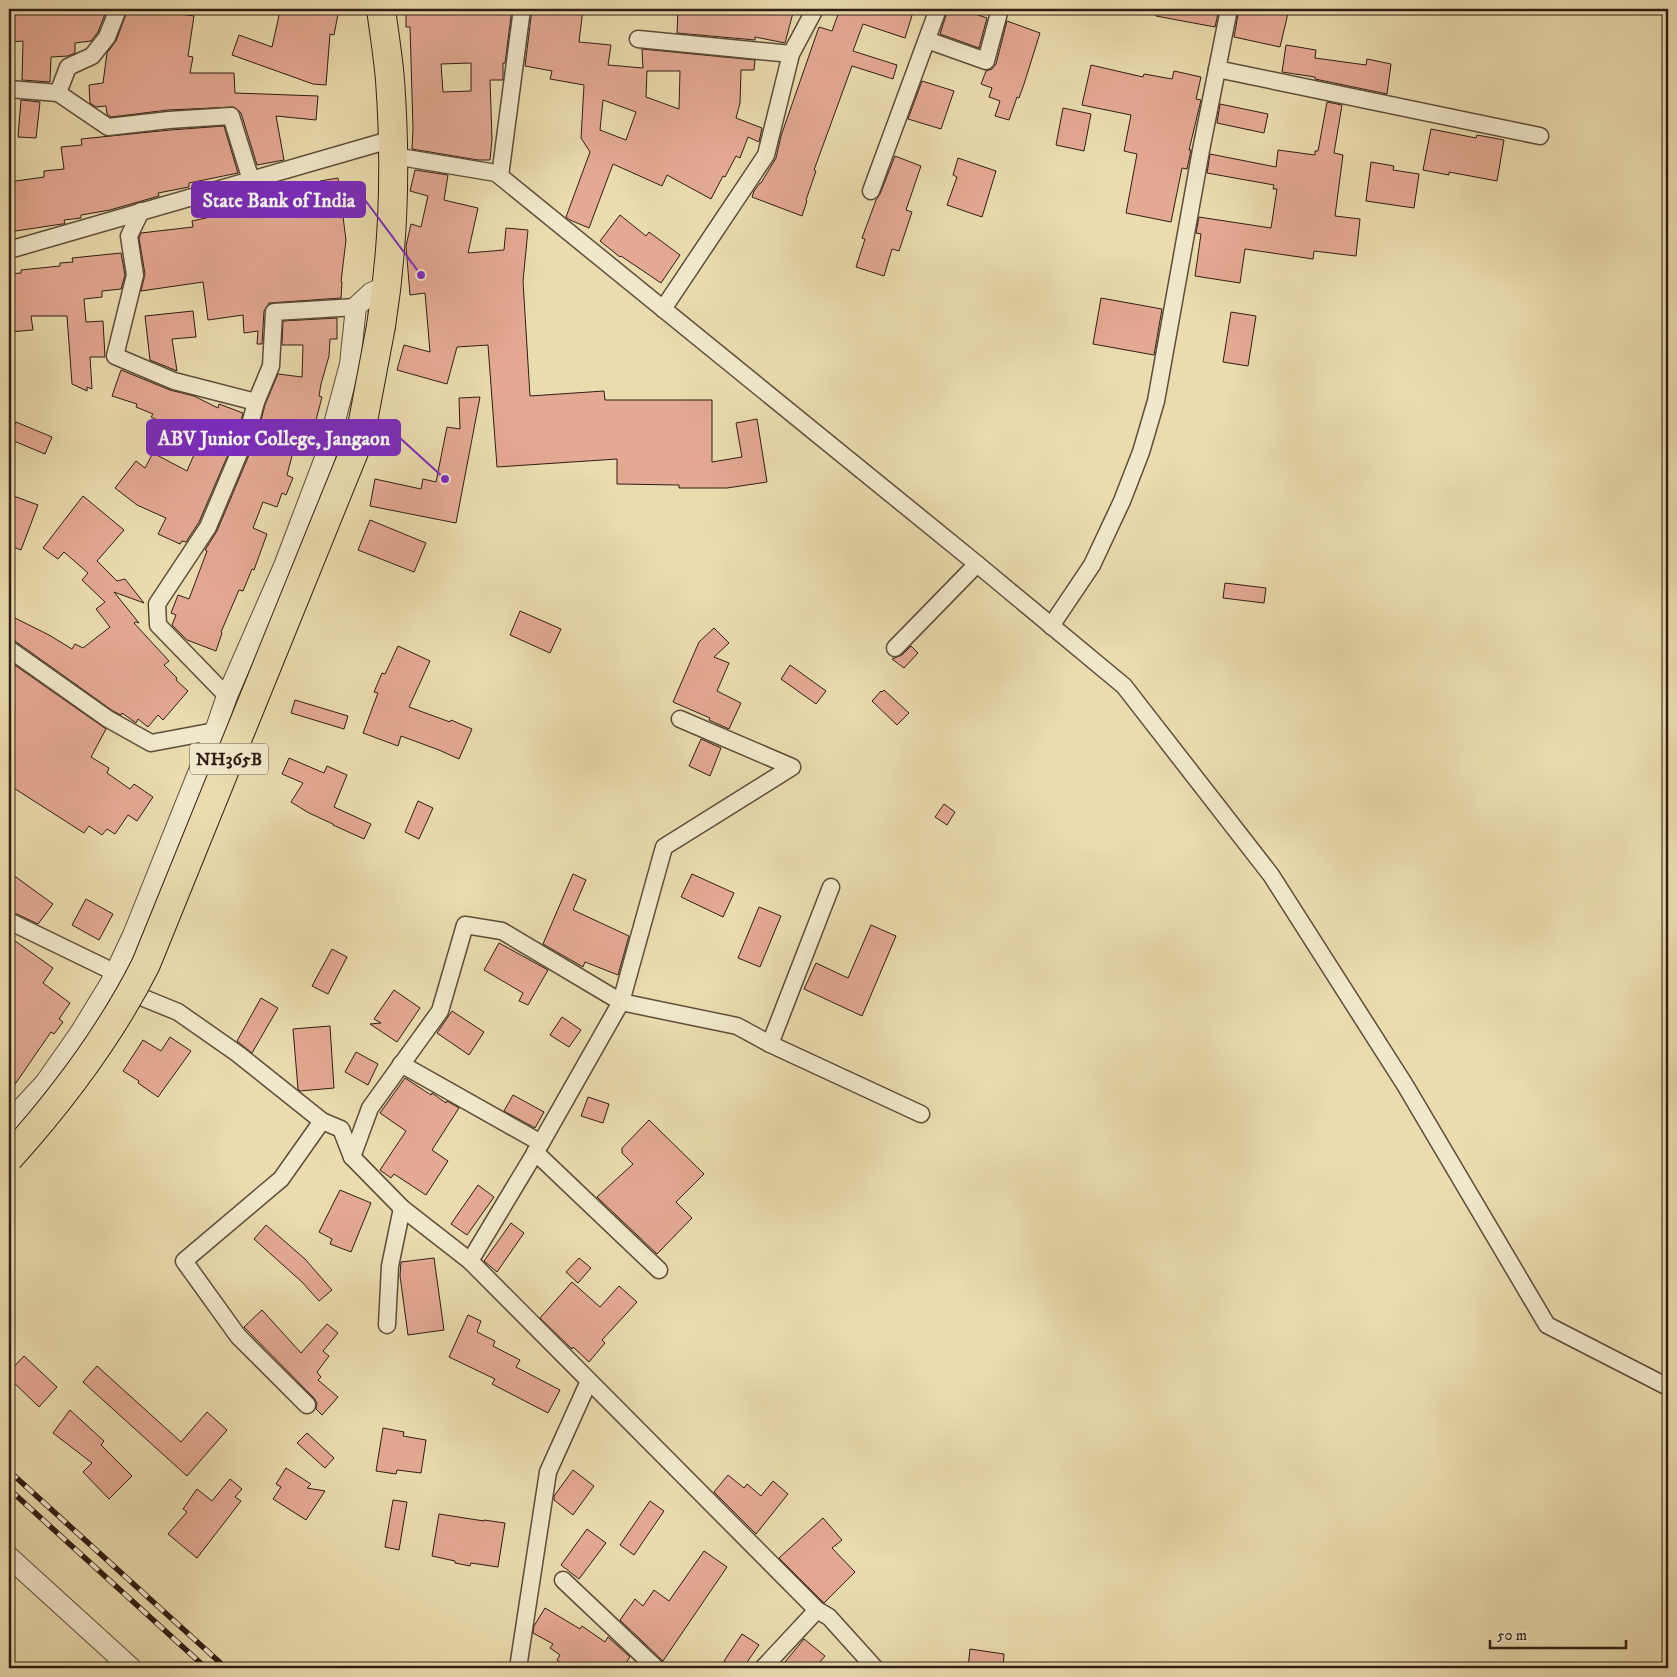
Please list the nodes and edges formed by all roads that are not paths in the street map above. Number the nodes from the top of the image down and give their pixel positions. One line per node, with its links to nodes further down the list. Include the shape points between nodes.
1 (118, 9): 15 (street, via 107,37 92,56 68,67)
2 (381, 9): 13 (highway, NH365B)
3 (398, 9): 13 (highway, NH365B, via 398,35)
4 (522, 9): 18 (street)
5 (815, 9): 11 (street)
6 (938, 9): 10 (street)
7 (1000, 9): 10 (street, via 986,61)
8 (1229, 9): 12 (street)
9 (638, 39): 11 (street)
10 (927, 40): 20 (street)
11 (791, 54): 25 (street, via 766,155)
12 (1217, 69): 16 (street); 28 (street, via 1156,401 1141,452 1092,565)
13 (390, 78): 17 (highway, NH365B)
14 (9, 89): 15 (street)
15 (58, 93): 19 (street, via 108,127 232,116)
16 (1540, 136)
17 (394, 147): 18 (street); 19 (street); 23 (highway, NH365B)
18 (500, 176): 25 (street)
19 (251, 180): 21 (street)
20 (871, 191)
21 (141, 211): 22 (street); 26 (street, via 128,236 135,275 115,356 174,381)
22 (9, 250)
23 (387, 286): 24 (street, via 371,293); 45 (highway, NH365B, bridge, via 360,437 146,964 90,1060)
24 (356, 307): 26 (street, via 274,312 271,366); 31 (street, via 350,364 325,458 284,566)
25 (663, 309): 27 (street)
26 (256, 402): 31 (street, via 248,432 208,527 157,604 158,625)
27 (977, 564): 28 (street); 29 (street)
28 (1051, 626): 51 (street, via 1124,686 1271,875 1405,1085 1547,1326)
29 (895, 648)
30 (9, 649): 33 (street, via 108,719 151,743)
31 (227, 696): 33 (street)
32 (680, 718): 37 (street, via 792,767 664,847)
33 (215, 731): 36 (street)
34 (831, 887): 38 (street)
35 (10, 924): 36 (street)
36 (113, 978): 41 (street, via 178,1012 238,1054); 42 (street, via 45,1083)
37 (621, 1002): 38 (street, via 737,1026); 39 (street, via 502,931 465,925 440,1011); 43 (street)
38 (770, 1044): 40 (street)
39 (401, 1064): 43 (street); 44 (street, via 370,1108)
40 (921, 1114)
41 (322, 1121): 44 (street, via 341,1129); 52 (street, via 281,1179 184,1260 238,1336)
42 (9, 1122)
43 (538, 1148): 47 (street); 48 (street)
44 (352, 1157): 46 (street)
45 (9, 1158)
46 (402, 1208): 47 (street); 49 (street, via 390,1266)
47 (470, 1261): 50 (street)
48 (659, 1270)
49 (387, 1325)
50 (589, 1381): 55 (street); 57 (street, via 548,1472)
51 (1668, 1387)
52 (307, 1406)
53 (9, 1557): 56 (street)
54 (563, 1580): 58 (street)
55 (817, 1610): 59 (street); 60 (street, via 829,1617)
56 (131, 1668)
57 (518, 1668)
58 (656, 1668)
59 (763, 1668)
60 (875, 1668)

